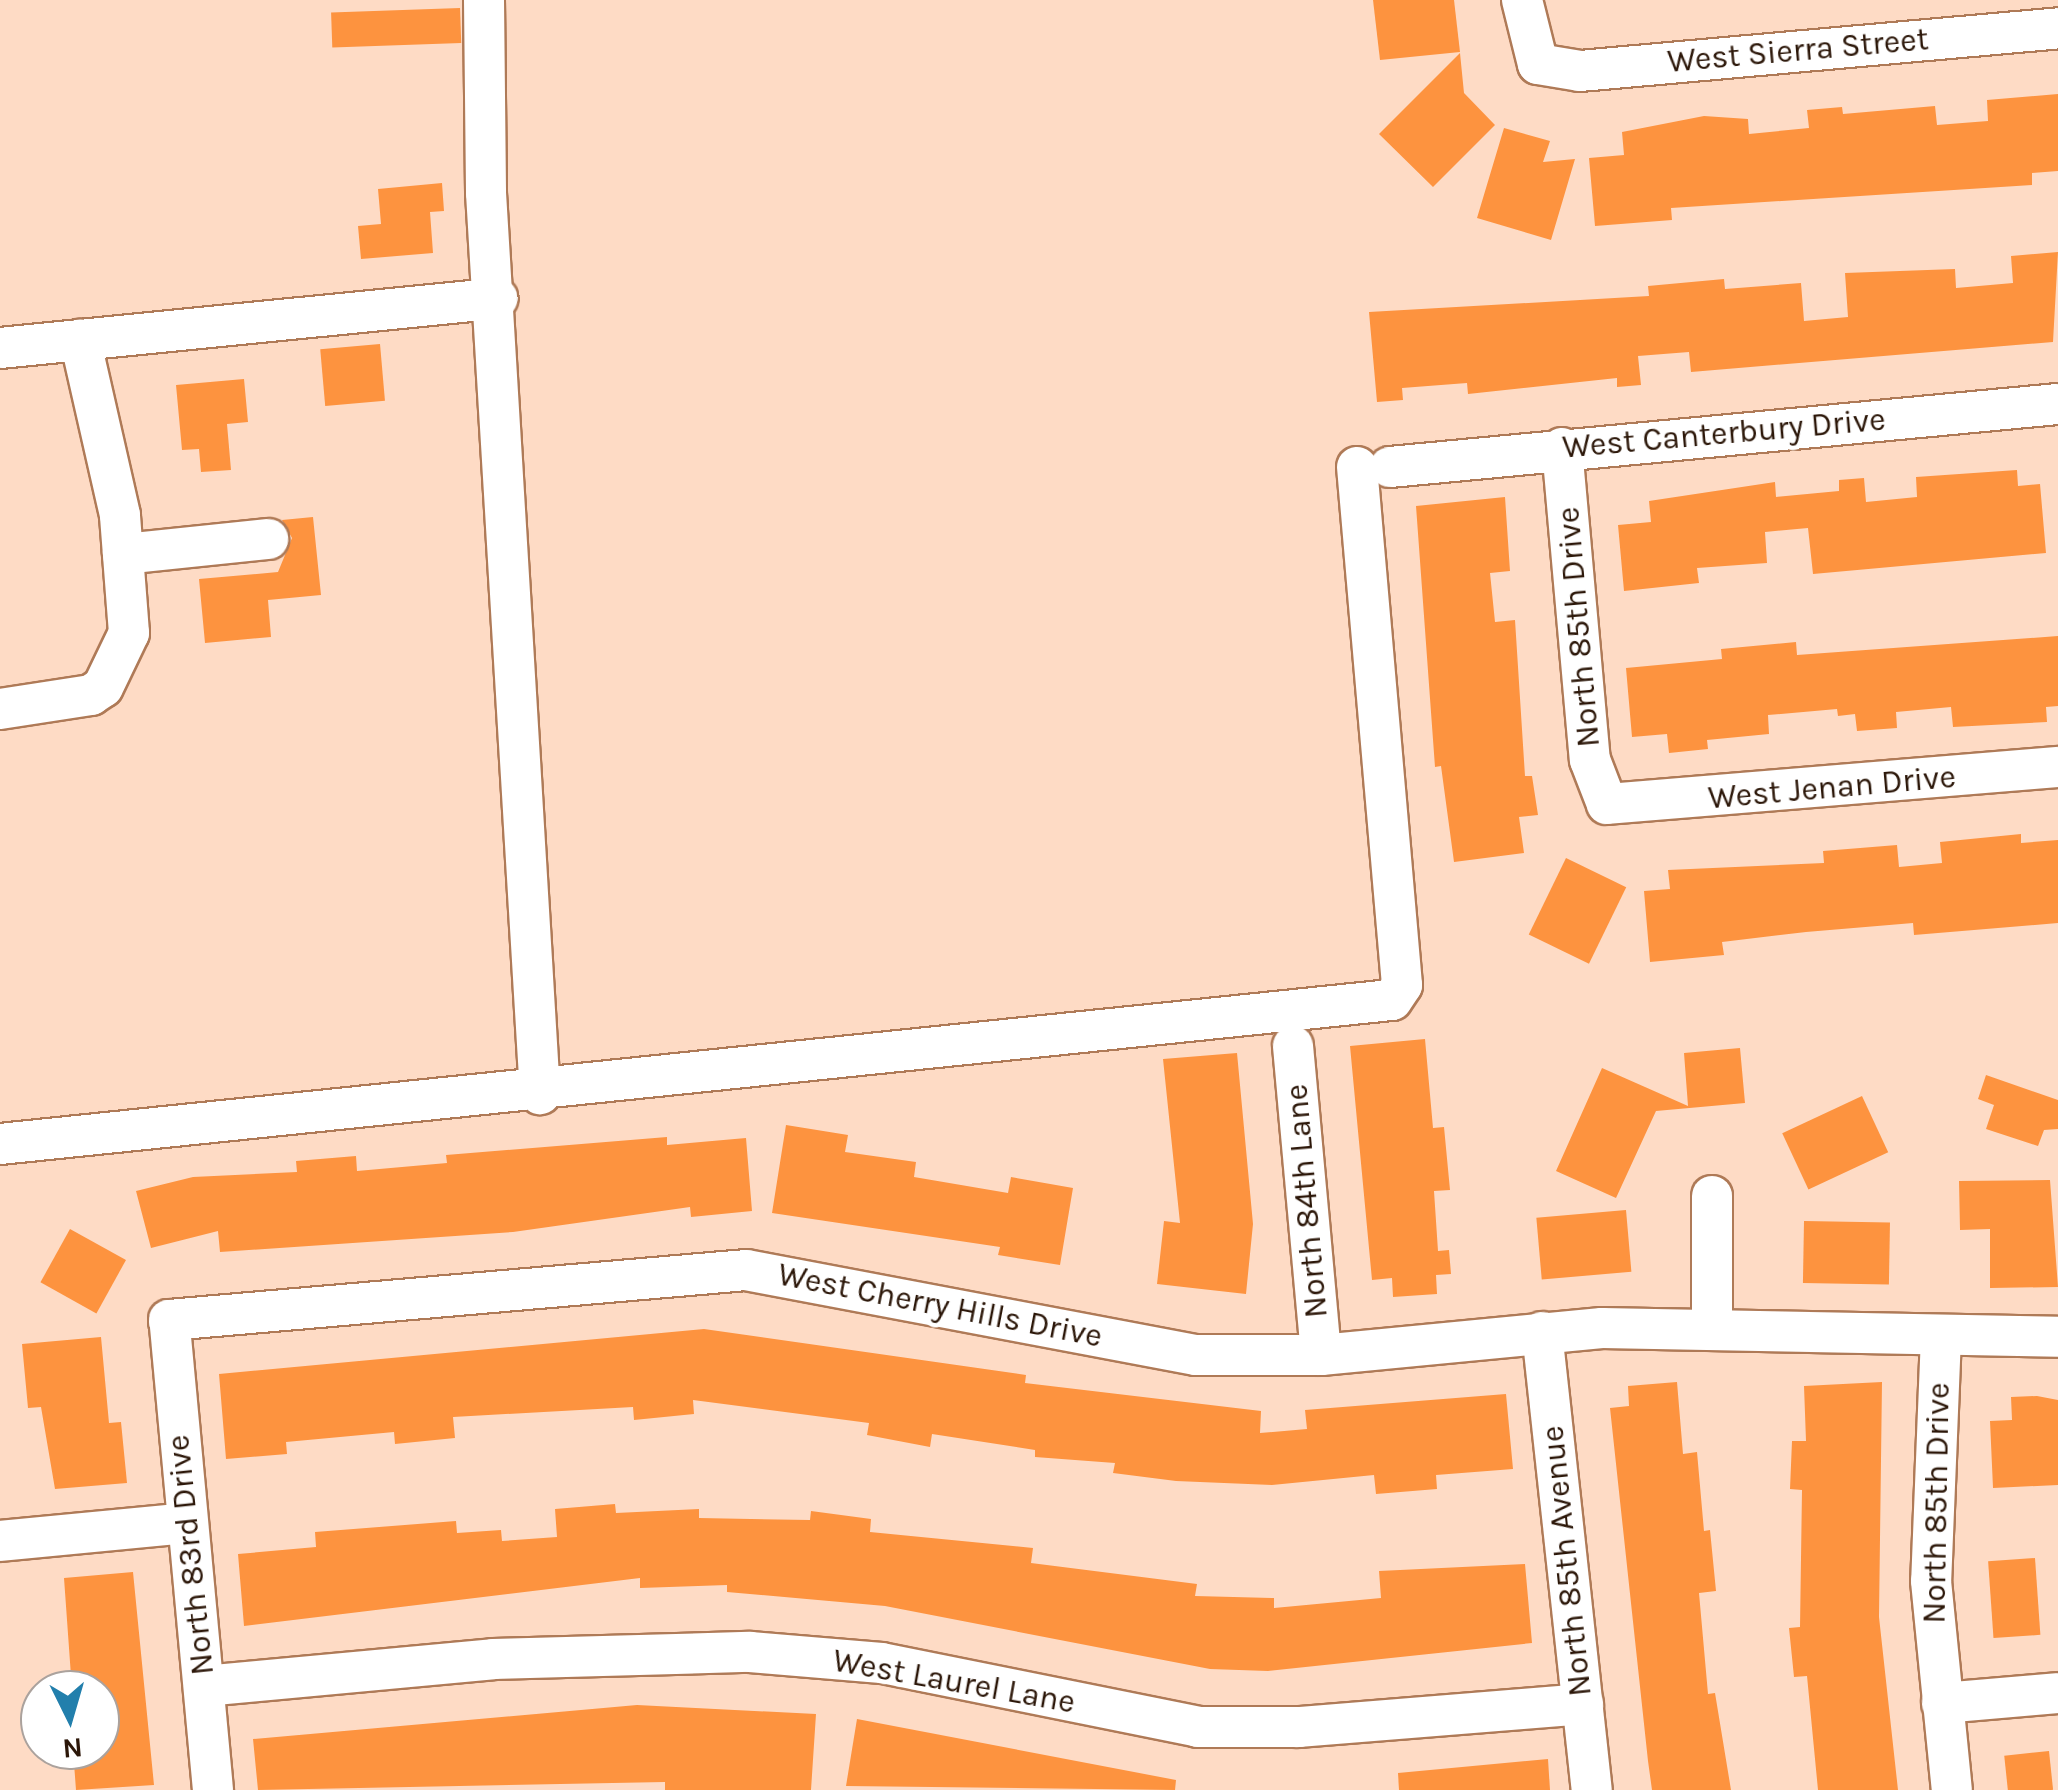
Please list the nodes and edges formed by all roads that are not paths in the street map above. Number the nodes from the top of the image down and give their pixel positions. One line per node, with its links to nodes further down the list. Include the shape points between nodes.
1 (484, 0): 4 (street, via 486,193)
2 (1522, 0): 3 (street, West Sierra Street, via 1538,64 1580,70)
3 (2058, 28)
4 (497, 298): 5 (street); 15 (street)
5 (80, 339): 6 (street); 10 (street)
6 (0, 348)
7 (2058, 404): 8 (street, West Canterbury Drive)
8 (1562, 448): 13 (street, North 85th Drive, via 1590,760); 15 (street, West Canterbury Drive, via 1374,467 1402,985 1392,1000)
9 (268, 539): 10 (street)
10 (123, 554): 11 (street, via 129,633 104,686 53,705)
11 (0, 709)
12 (2058, 767): 13 (street, West Jenan Drive)
13 (1607, 804)
14 (1293, 1046): 23 (street, North 84th Lane)
15 (540, 1094): 16 (street)
16 (0, 1144)
17 (1712, 1196): 19 (street)
18 (169, 1320): 23 (street, West Cherry Hills Drive, via 746,1270 1196,1355); 24 (street, North 83rd Drive)
19 (1712, 1328): 20 (street, West Cherry Hills Drive); 21 (street, West Cherry Hills Drive)
20 (1542, 1332): 23 (street, West Cherry Hills Drive); 29 (street, North 85th Avenue)
21 (1941, 1336): 22 (street, West Cherry Hills Drive); 28 (street, North 85th Drive, via 1931,1581)
22 (2058, 1337)
23 (1321, 1355)
24 (187, 1523): 25 (street); 26 (street, North 83rd Drive)
25 (0, 1540)
26 (204, 1686): 29 (street, West Laurel Lane, via 627,1650 882,1663 1198,1726 1299,1727); 30 (street, North 83rd Drive)
27 (2058, 1692): 28 (street)
28 (1942, 1703): 32 (street, North 85th Drive)
29 (1583, 1704): 31 (street, North 85th Avenue)
30 (213, 1790)
31 (1592, 1790)
32 (1952, 1790)

